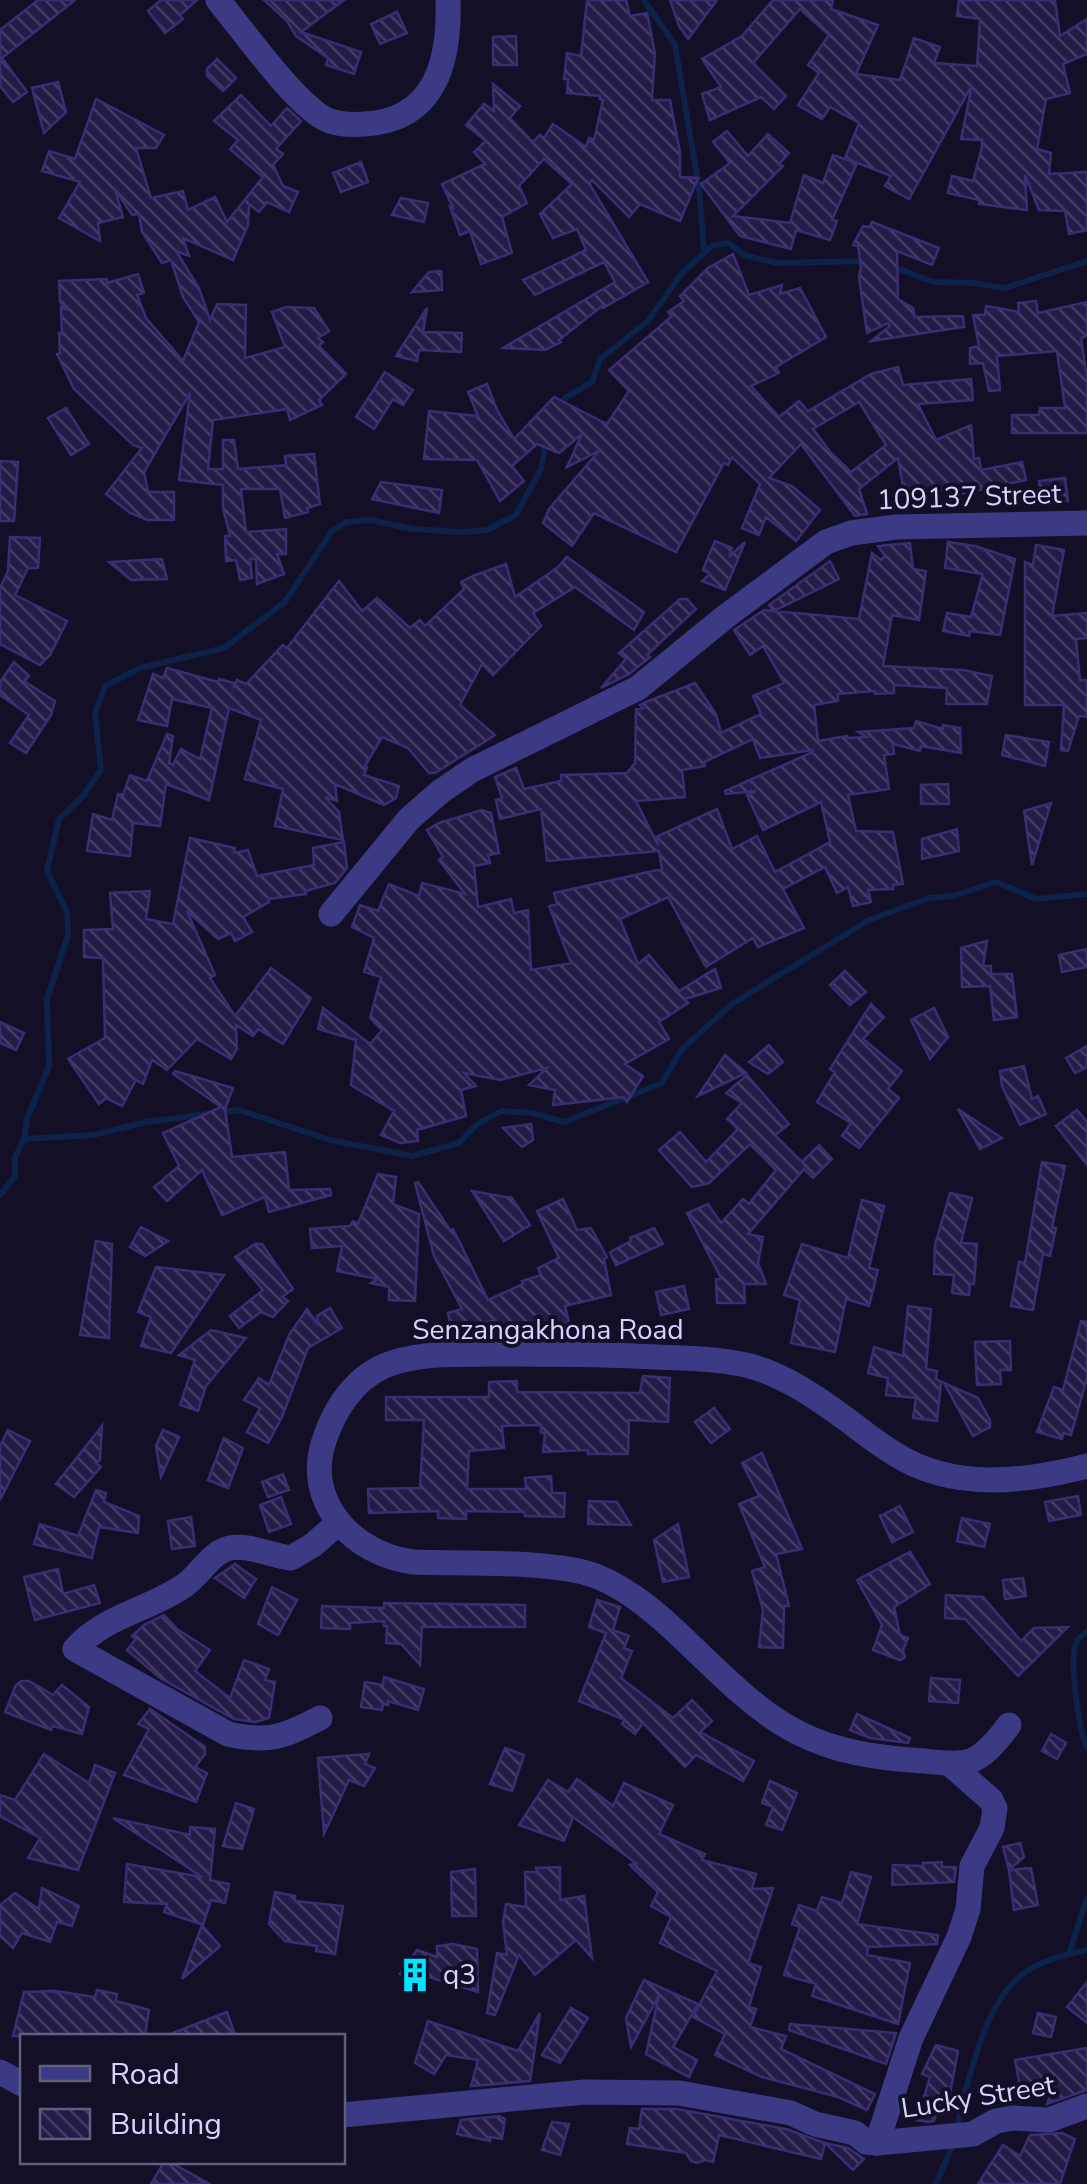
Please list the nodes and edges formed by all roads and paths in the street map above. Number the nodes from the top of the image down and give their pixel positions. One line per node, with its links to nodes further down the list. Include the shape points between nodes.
1 (218, 0): 2 (street, via 304,102 343,124 388,122 420,102 444,64)
2 (448, 0)
3 (1087, 524): 4 (street, 109137 Street, via 896,526 826,542 638,688 440,792 410,818)
4 (331, 914)
5 (1087, 1466): 6 (street, Senzangakhona Road, via 1014,1480 936,1472 897,1456 794,1385 747,1365 570,1354 432,1355 381,1368 341,1404 318,1468)
6 (338, 1523): 7 (street, via 291,1558 236,1546 222,1550 184,1587 112,1618 74,1649 228,1734 283,1738); 9 (street, via 392,1560 592,1574 638,1599 741,1694 794,1732 849,1752)
7 (320, 1718)
8 (1009, 1726): 9 (street, via 988,1754)
9 (949, 1762): 12 (street, via 991,1800 992,1828 972,1866 959,1937 911,2038)
10 (1087, 2106): 12 (street, Lucky Street, via 1049,2120 996,2121 973,2134)
11 (345, 2115): 12 (street, via 586,2092 679,2093 791,2113)
12 (876, 2143)

